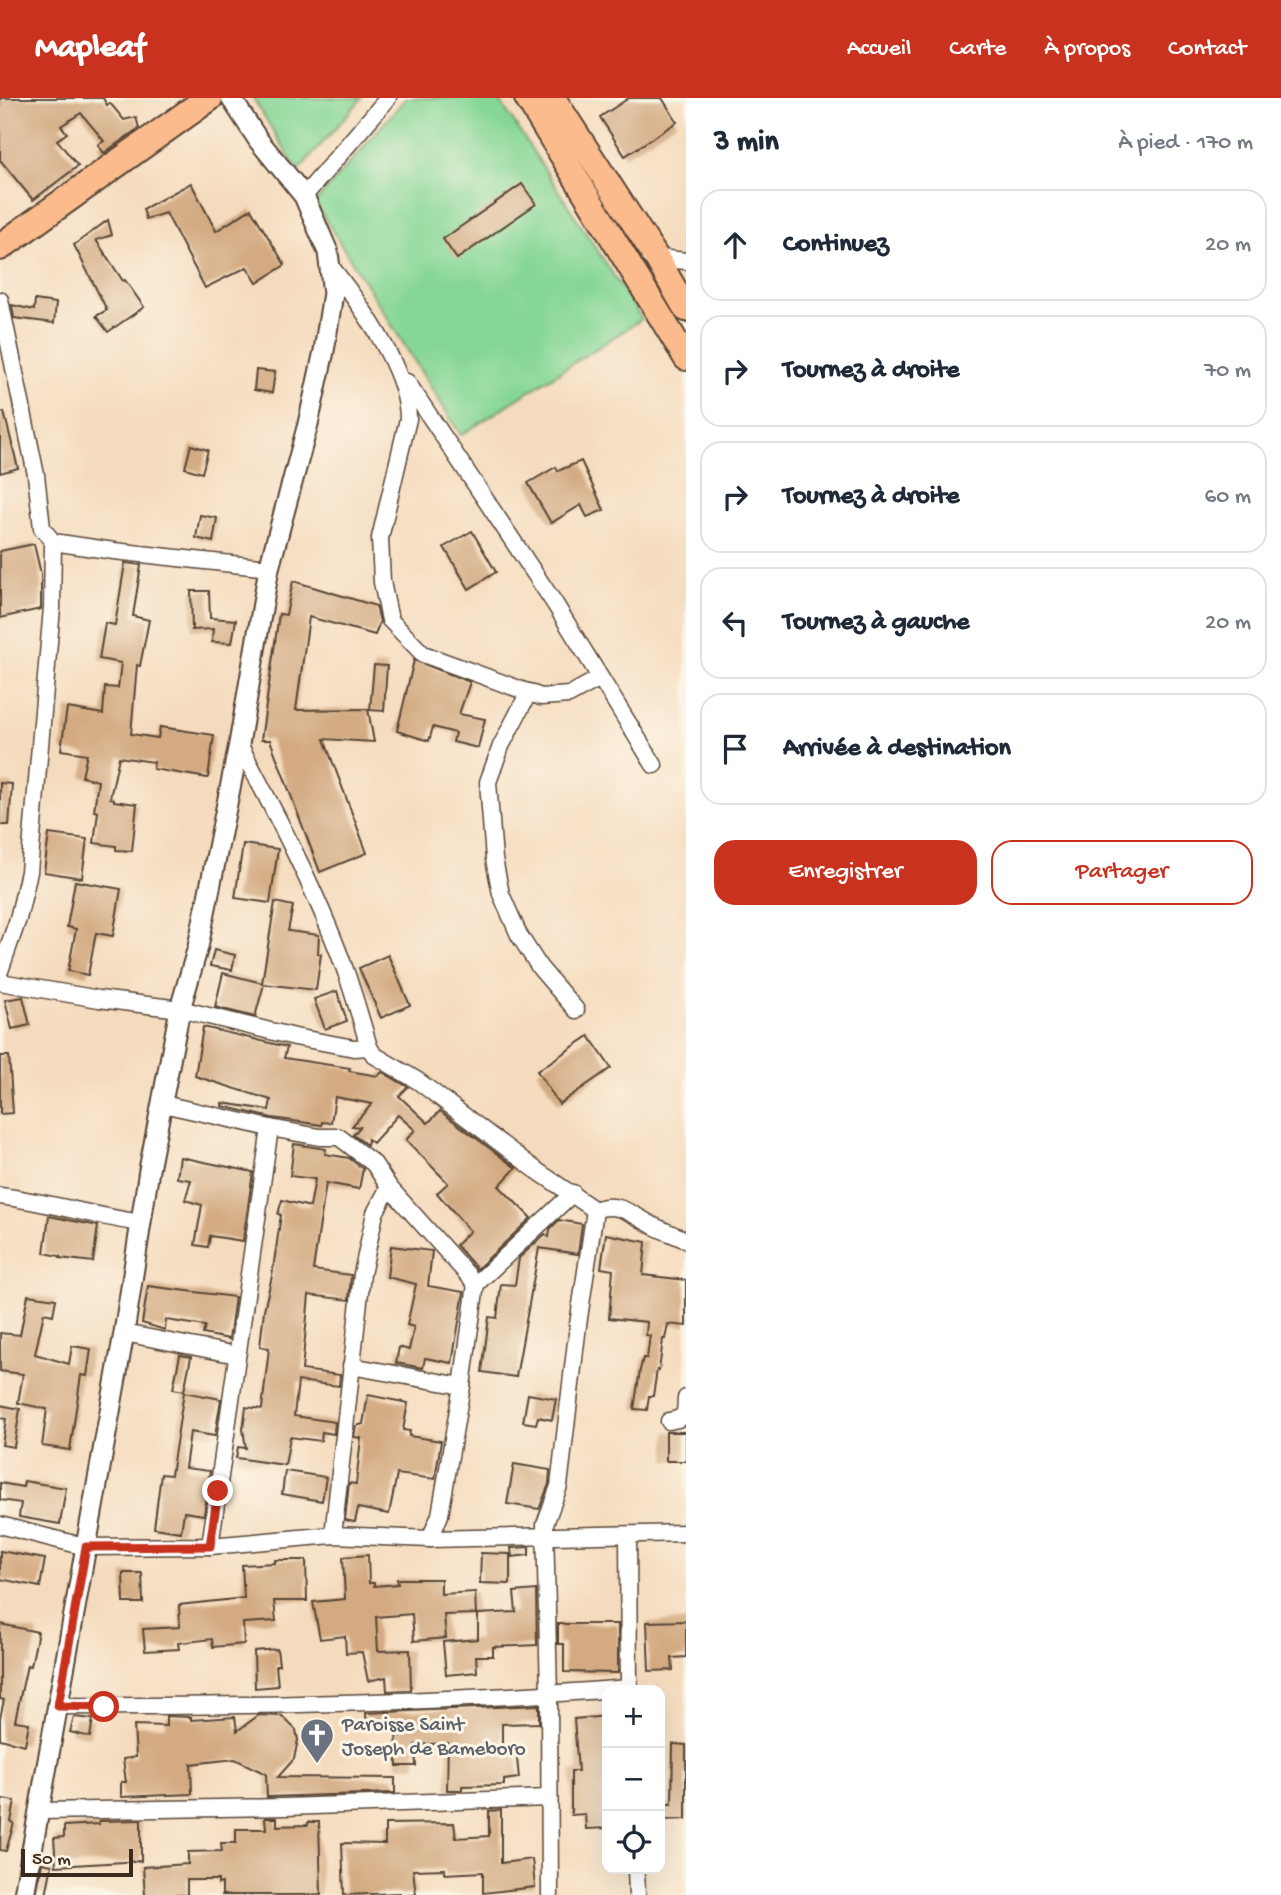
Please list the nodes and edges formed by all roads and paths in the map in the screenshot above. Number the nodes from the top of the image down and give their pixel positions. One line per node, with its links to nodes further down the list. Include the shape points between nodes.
1 (209, 98): 7 (highway)
2 (231, 98): 6 (street)
3 (388, 98): 6 (street)
4 (527, 98): 8 (main road)
5 (553, 98): 9 (main road)
6 (304, 196): 11 (street)
7 (0, 247)
8 (625, 255): 9 (street); 14 (main road)
9 (656, 257): 10 (street); 13 (main road)
10 (686, 261)
11 (331, 267): 15 (street); 17 (street, via 334,293 324,351)
12 (0, 300): 16 (street, via 36,475 42,528)
13 (686, 309)
14 (686, 358)
15 (398, 372): 18 (street); 19 (street, via 408,419 380,538 390,620 424,654)
16 (53, 542): 17 (street); 22 (street, via 52,608 29,872)
17 (269, 568): 20 (street)
18 (600, 678): 19 (street, via 560,697); 21 (street)
19 (530, 692): 25 (street, via 488,782 494,859 501,894 519,935)
20 (239, 744): 24 (street, via 198,947); 26 (street, via 318,903 344,965)
21 (654, 765)
22 (0, 971)
23 (0, 982): 24 (street)
24 (180, 1009): 26 (street, via 295,1037); 27 (street)
25 (576, 1010)
26 (369, 1047): 30 (street, via 374,1055 418,1081)
27 (163, 1104): 28 (street); 33 (street)
28 (270, 1128): 29 (street, via 339,1137 374,1164); 37 (street)
29 (388, 1188): 35 (street); 38 (street, via 375,1213 362,1274)
30 (573, 1193): 32 (street); 35 (street)
31 (0, 1196): 33 (street)
32 (595, 1210): 34 (street, via 622,1208); 46 (street, via 559,1486)
33 (141, 1223): 36 (street)
34 (686, 1240)
35 (476, 1283): 39 (street)
36 (124, 1334): 37 (street); 49 (street)
37 (237, 1355): 48 (street)
38 (351, 1366): 39 (street); 44 (street)
39 (462, 1386): 47 (street, via 440,1515)
40 (686, 1398): 41 (street, via 685,1414)
41 (669, 1421)
42 (0, 1525): 49 (street)
43 (686, 1533): 45 (street)
44 (333, 1535): 47 (street); 48 (street)
45 (628, 1535): 46 (street); 50 (street)
46 (545, 1537): 47 (street); 52 (street)
47 (430, 1539)
48 (210, 1546): 49 (street)
49 (86, 1547): 53 (street)
50 (629, 1685)
51 (602, 1691): 52 (street)
52 (549, 1695): 53 (street, via 318,1704); 54 (street)
53 (58, 1706): 55 (street)
54 (549, 1798): 55 (street); 58 (street)
55 (40, 1811): 57 (street)
56 (636, 1874): 59 (street)
57 (24, 1895)
58 (550, 1895)
59 (636, 1895)

